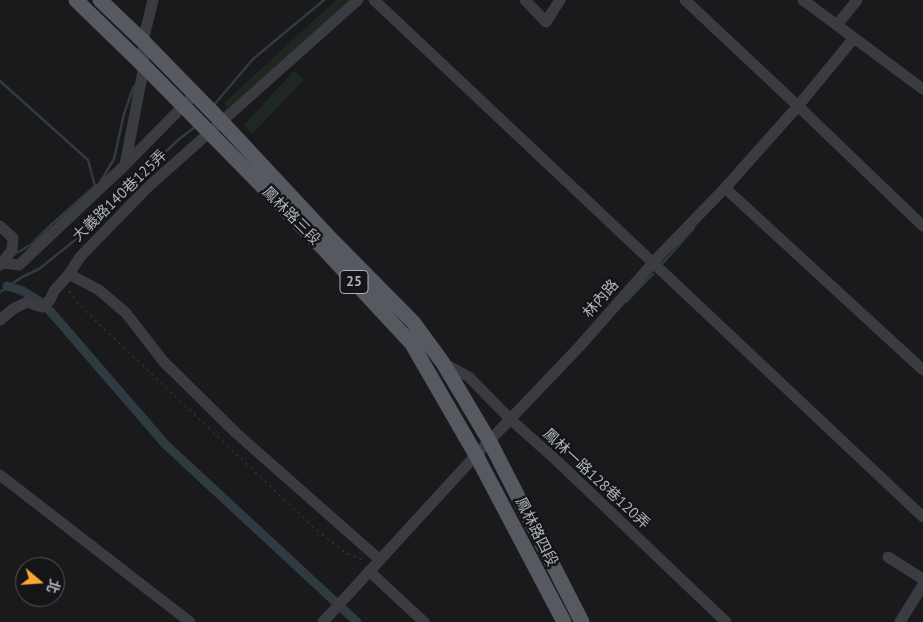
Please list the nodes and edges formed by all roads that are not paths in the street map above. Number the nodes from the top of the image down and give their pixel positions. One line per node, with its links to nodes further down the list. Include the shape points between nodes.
1 (76, 0): 14 (main road, 鳳林路三段 / 25)
2 (100, 0): 13 (main road, 鳳林路三段 / 25)
3 (153, 0): 13 (street)
4 (358, 0): 19 (street, 大義路140巷125弄)
5 (374, 0): 26 (street)
6 (525, 0): 7 (street, via 546,22)
7 (560, 0)
8 (684, 0): 17 (street)
9 (803, 0): 11 (street)
10 (857, 0): 11 (street)
11 (837, 25): 12 (street)
12 (854, 38): 15 (street); 17 (street, 林內路)
13 (143, 41): 14 (street); 16 (main road, 鳳林路三段 / 25)
14 (144, 66): 18 (main road, 鳳林路三段 / 25); 21 (street)
15 (923, 89)
16 (197, 98): 18 (street); 19 (main road, 鳳林路三段 / 25)
17 (798, 106): 22 (street, 林內路); 24 (street)
18 (185, 109): 20 (main road, 鳳林路三段 / 25); 21 (street)
19 (220, 120): 20 (street, 大義路140巷125弄); 29 (main road, 鳳林路三段 / 25, via 413,322)
20 (207, 131): 27 (street, 大義路140巷125弄, via 80,256); 33 (main road, 鳳林路三段 / 25, via 412,344)
21 (125, 164): 25 (street, via 19,265)
22 (725, 188): 26 (street, 林內路); 30 (street)
23 (0, 226): 25 (street, via 12,238 12,250)
24 (923, 226)
25 (4, 261)
26 (653, 264): 31 (street, 林內路); 35 (street)
27 (65, 279): 28 (street, 大義路140巷125弄, via 46,304 27,302); 37 (street, via 99,290 126,314 163,361)
28 (0, 320)
29 (443, 362): 31 (street, 鳳林一路128巷120弄, via 469,377); 32 (main road, 鳳林路三段 / 25)
30 (923, 370)
31 (510, 419): 32 (street, 林內路); 45 (street, 鳳林一路128巷120弄)
32 (490, 442): 33 (street, 林內路); 44 (main road, 鳳林路四段 / 25)
33 (476, 455): 37 (street, 林內路); 43 (main road, 鳳林路四段 / 25)
34 (0, 475): 41 (street)
35 (923, 517)
36 (888, 557): 38 (street)
37 (375, 565): 40 (street, 林內路); 42 (street)
38 (923, 579)
39 (923, 585): 46 (street)
40 (327, 618)
41 (190, 622)
42 (424, 622)
43 (564, 622)
44 (582, 622)
45 (726, 622)
46 (900, 622)

